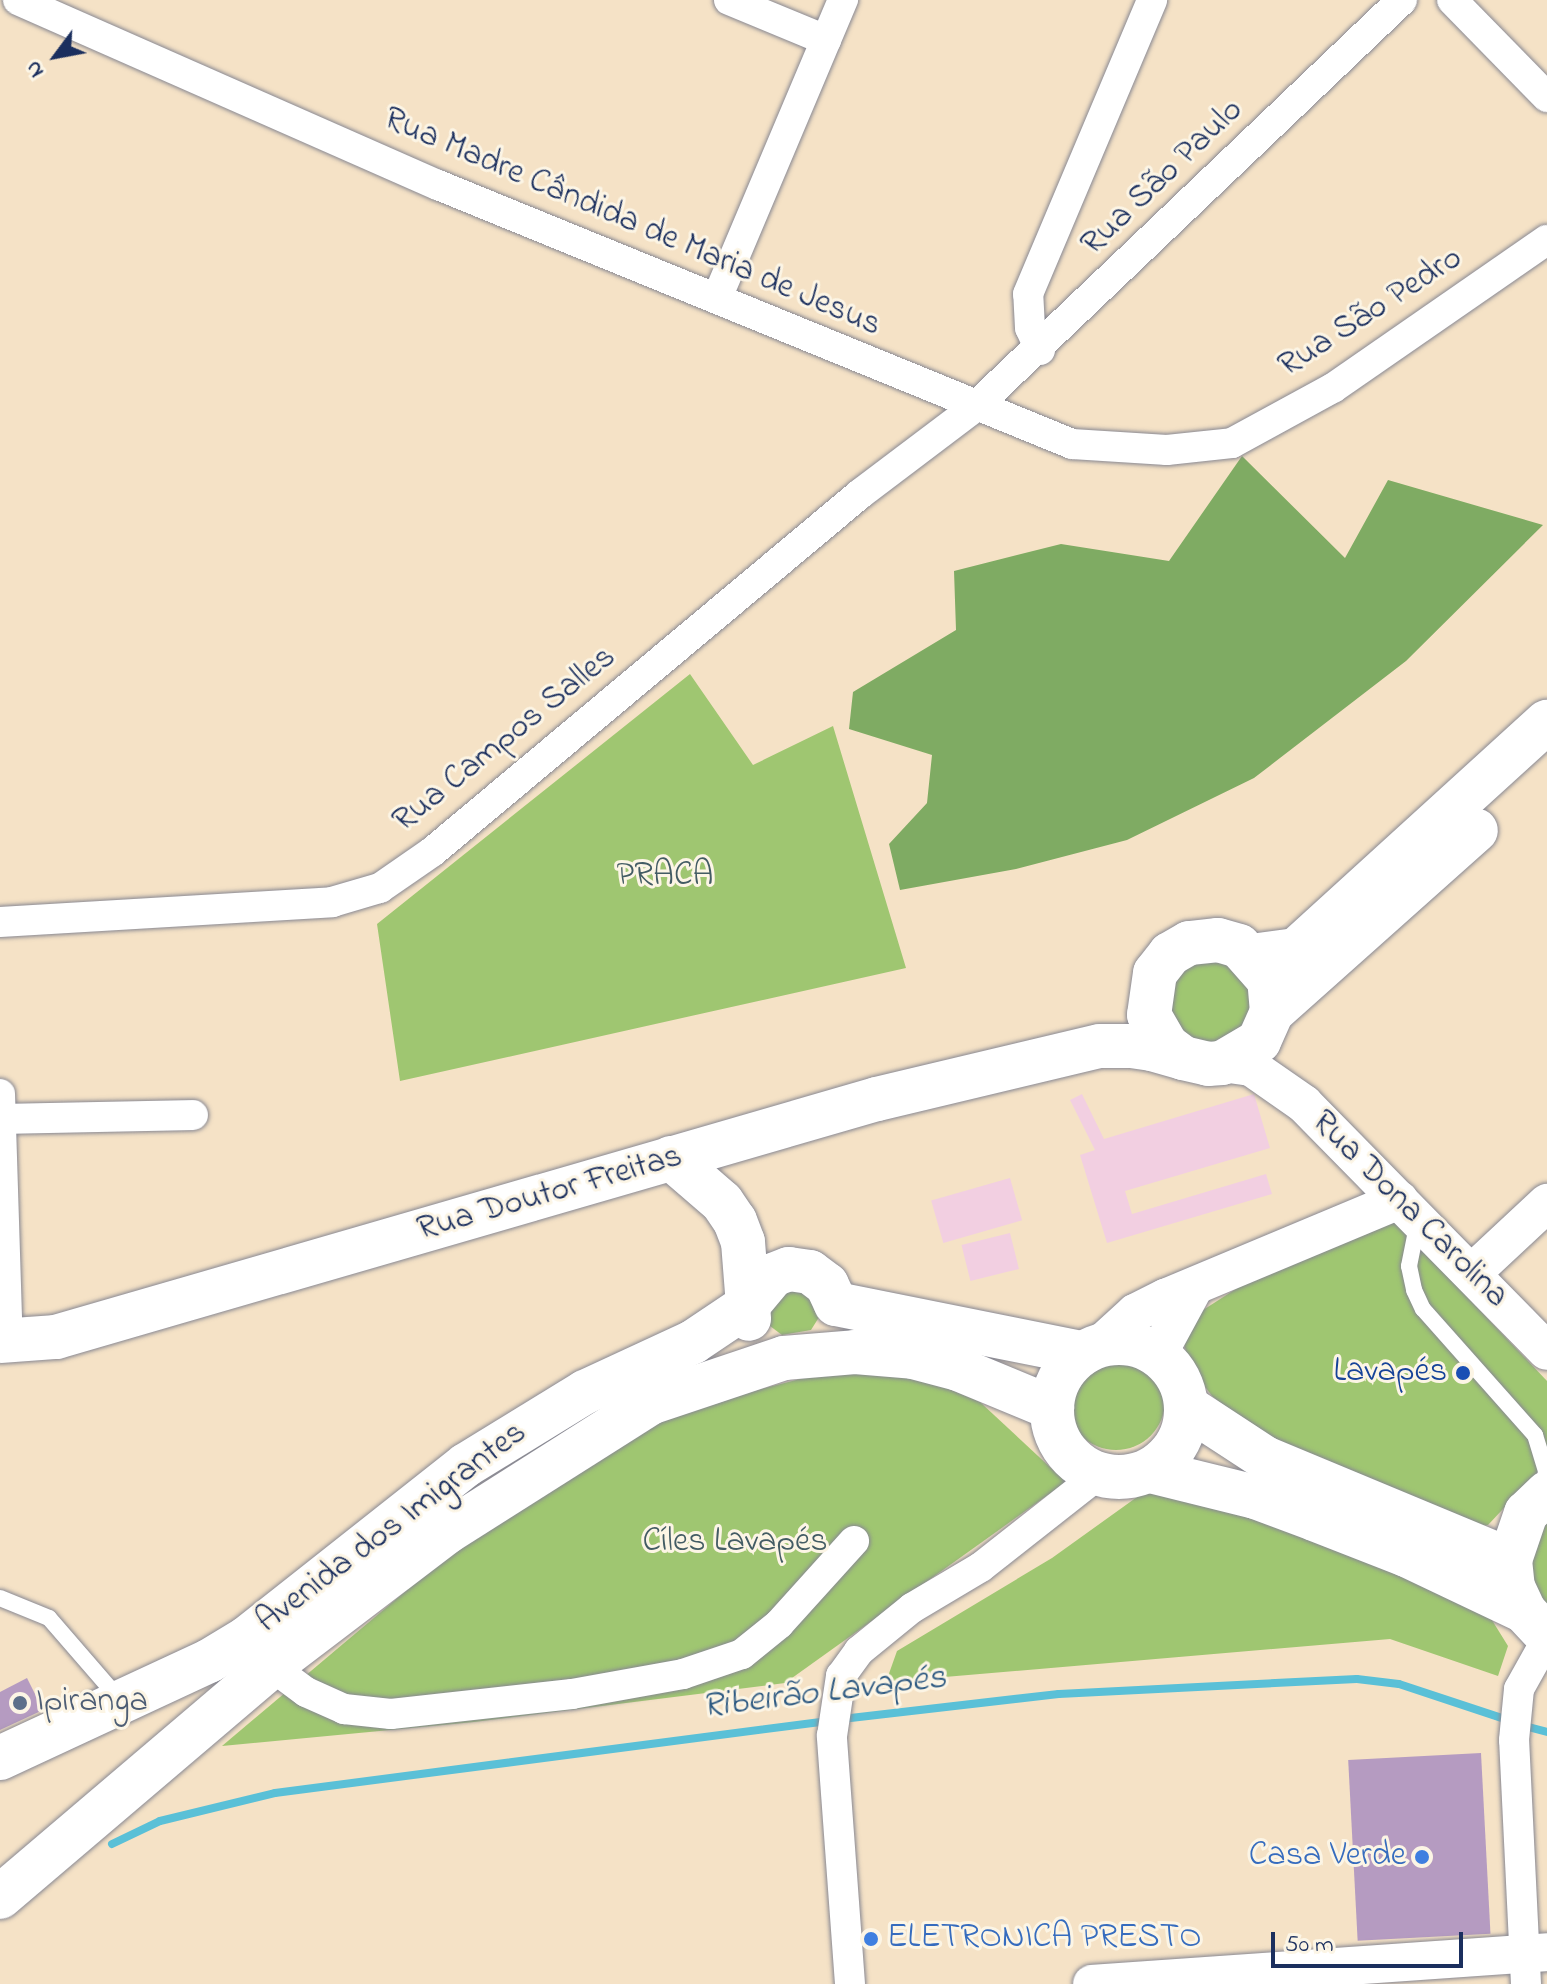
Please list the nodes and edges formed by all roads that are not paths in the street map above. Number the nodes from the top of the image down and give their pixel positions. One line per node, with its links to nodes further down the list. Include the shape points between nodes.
1 (18, 0): 10 (street, Rua Madre Cândida de Maria de Jesus, via 438,185)
2 (729, 0): 7 (street)
3 (843, 0): 7 (street)
4 (1152, 0): 11 (street, via 1028,294 1030,328)
5 (1402, 0): 11 (street, Rua São Paulo)
6 (1452, 0): 8 (street)
7 (826, 40): 10 (street)
8 (1547, 97)
9 (1547, 240): 13 (street, Rua São Pedro, via 1333,388)
10 (717, 298): 12 (street, Rua Madre Cândida de Maria de Jesus)
11 (1040, 350): 12 (street, Rua São Paulo)
12 (975, 407): 13 (street, Rua Madre Cândida de Maria de Jesus, via 1072,444 1167,450); 16 (street, Rua Campos Salles, via 860,494 432,852 380,888 332,902)
13 (1232, 443)
14 (1547, 722): 17 (main road, via 1307,941 1277,956)
15 (1547, 763): 19 (main road)
16 (0, 922)
17 (1251, 956): 18 (main road, via 1218,940 1189,943 1170,954); 19 (main road, via 1269,980)
18 (1148, 994): 20 (main road, Rua Doutor Freitas, via 1126,1031); 21 (main road, via 1153,1027)
19 (1268, 1022): 21 (main road, via 1242,1055); 22 (street, Rua Dona Carolina)
20 (1100, 1046): 21 (main road, Rua Doutor Freitas, via 1131,1046); 25 (main road, Rua Doutor Freitas, via 877,1099)
21 (1202, 1061): 22 (street, Rua Dona Carolina, via 1251,1067)
22 (1304, 1104): 27 (street, Rua Dona Carolina)
23 (1, 1106): 24 (street); 32 (street)
24 (193, 1115)
25 (671, 1158): 31 (main road, via 722,1202 735,1221 743,1242); 32 (main road, Rua Doutor Freitas, via 56,1337)
26 (1547, 1203): 28 (street)
27 (1409, 1210): 28 (street, Rua Dona Carolina); 29 (street); 41 (lane, via 1414,1290 1423,1309 1535,1435 1546,1472)
28 (1472, 1273): 34 (street, Rua Dona Carolina)
29 (1192, 1291): 33 (street, via 1135,1313); 35 (street)
30 (836, 1304): 31 (main road, Avenida dos Imigrantes, via 818,1278 789,1269 758,1288); 33 (main road); 36 (main road, via 836,1325 826,1343)
31 (748, 1305): 36 (main road, via 755,1339); 47 (main road, Avenida dos Imigrantes, via 693,1342 540,1417 466,1465 247,1638)
32 (4, 1342)
33 (1091, 1348): 35 (main road, via 1140,1345); 38 (main road, via 1056,1386)
34 (1547, 1351)
35 (1158, 1354): 37 (main road, via 1173,1368)
36 (797, 1357): 38 (main road, Avenida dos Imigrantes, via 913,1357 958,1369); 46 (main road, Avenida dos Imigrantes, via 650,1403 587,1440 447,1532)
37 (1187, 1407): 39 (main road, via 1179,1442); 43 (main road, via 1278,1464)
38 (1052, 1408): 40 (main road, via 1064,1449)
39 (1150, 1471): 40 (main road, via 1125,1477); 45 (main road, via 1255,1497 1406,1555)
40 (1099, 1474): 52 (street, via 981,1567 912,1608 859,1651 837,1689 832,1736)
41 (1544, 1496): 43 (main road, via 1515,1535)
42 (854, 1541): 46 (street, via 779,1624 742,1654 683,1674 572,1694 391,1714 344,1709 306,1692)
43 (1510, 1560): 45 (main road, via 1511,1581)
44 (0, 1598): 47 (lane, via 49,1618)
45 (1539, 1628): 50 (street, via 1519,1689 1514,1740)
46 (271, 1666): 49 (main road, Avenida dos Imigrantes)
47 (121, 1702): 48 (main road, Avenida dos Imigrantes)
48 (0, 1758)
49 (0, 1897)
50 (1532, 1963): 51 (street)
51 (1269, 1978): 53 (street)
52 (850, 1984)
53 (1092, 1984)

